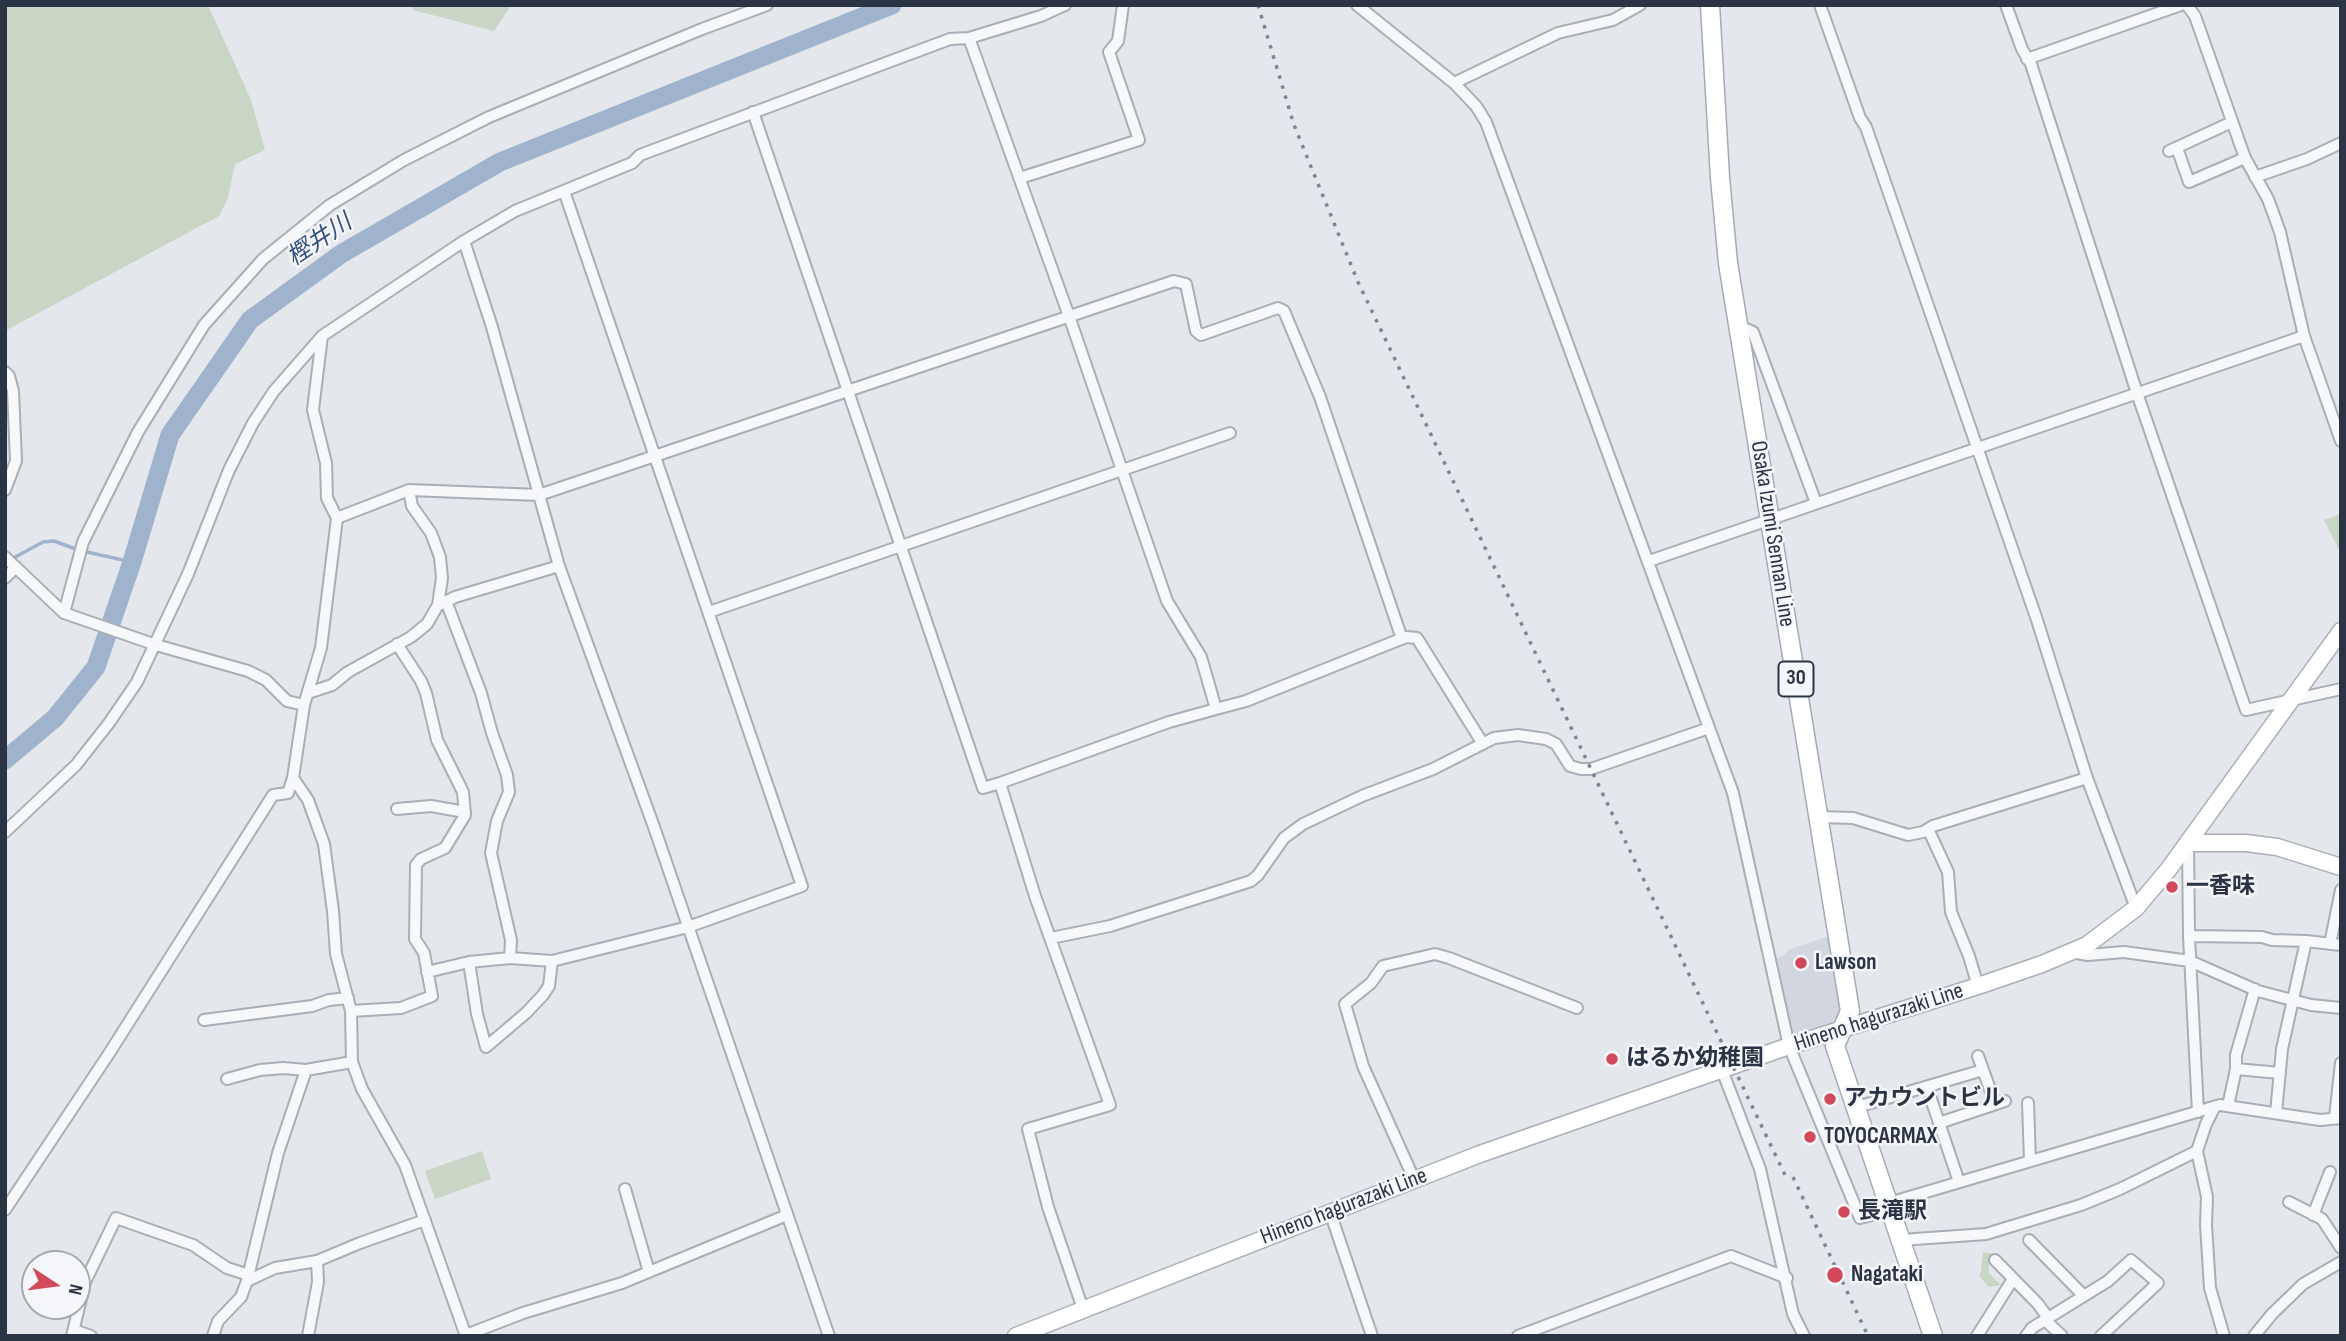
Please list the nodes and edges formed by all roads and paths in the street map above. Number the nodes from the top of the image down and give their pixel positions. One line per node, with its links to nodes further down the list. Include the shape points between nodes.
1 (767, 5): 47 (street, via 477,123 330,205 263,259 205,326 138,432 83,542)
2 (1065, 5): 11 (street)
3 (1123, 5): 19 (street, via 1118,41 1109,52 1139,140)
4 (1357, 5): 13 (street)
5 (1640, 5): 13 (street, via 1614,20 1558,33)
6 (1710, 5): 23 (main road, Osaka Izumi Sennan Line / 30, via 1724,222)
7 (1820, 5): 31 (street)
8 (2006, 5): 12 (street)
9 (2181, 5): 12 (street)
10 (2187, 5): 15 (street, via 2195,16)
11 (969, 38): 14 (street, via 950,39); 19 (street)
12 (2028, 59): 28 (street)
13 (1454, 83): 42 (street, via 1486,122)
14 (753, 112): 20 (street, via 640,155 632,163); 27 (street)
15 (2232, 122): 17 (street); 17 (street, via 2173,149 2189,182)
16 (2341, 143): 18 (street)
17 (2245, 158): 18 (street)
18 (2255, 177): 24 (street, via 2280,232)
19 (1020, 178): 22 (street)
20 (564, 191): 21 (street, via 515,211); 32 (street)
21 (464, 241): 25 (street); 36 (street)
22 (1069, 316): 27 (street); 33 (street); 49 (street, via 1174,281 1186,284 1196,331 1201,335 1278,308 1284,311 1320,397)
23 (1737, 325): 37 (street, via 1754,332); 39 (main road, Osaka Izumi Sennan Line / 30)
24 (2304, 336): 28 (street); 30 (street)
25 (323, 337): 38 (street, via 313,410 326,463 327,498); 50 (street, via 274,391 253,423)
26 (5, 372): 34 (street, via 13,391 16,461)
27 (847, 390): 32 (street); 40 (street)
28 (2137, 393): 31 (street); 54 (street, via 2246,710)
29 (1230, 433): 33 (street)
30 (2341, 441)
31 (1976, 448): 37 (street); 60 (street)
32 (656, 456): 36 (street); 46 (street)
33 (1123, 471): 40 (street); 56 (street, via 1167,601 1201,657)
34 (5, 490)
35 (409, 490): 36 (street); 38 (street); 45 (street, via 412,506 431,533 440,557)
36 (538, 495): 43 (street)
37 (1816, 503): 39 (street)
38 (337, 518): 53 (street, via 321,648)
39 (1770, 519): 42 (street); 64 (main road, Osaka Izumi Sennan Line / 30)
40 (900, 547): 46 (street); 61 (street, via 982,788)
41 (10, 561): 44 (street); 47 (street)
42 (1649, 561): 57 (street)
43 (559, 566): 45 (street); 71 (street)
44 (5, 578)
45 (442, 603): 51 (street, via 427,624); 77 (street, via 481,693 507,775 509,792 491,853 511,940)
46 (709, 612): 71 (street, via 802,887)
47 (64, 613): 50 (street)
48 (2341, 631): 54 (main road, Hineno hagurazaki Line)
49 (1402, 639): 56 (street); 58 (street, via 1416,638)
50 (156, 645): 55 (street, via 248,671 267,680 287,701); 66 (street, via 137,682 76,765)
51 (397, 645): 53 (street, via 332,685); 63 (street, via 426,693 437,740 463,792)
52 (2341, 689): 54 (street)
53 (308, 693): 55 (street)
54 (2291, 700): 67 (main road, Hineno hagurazaki Line)
55 (304, 705): 59 (street)
56 (1216, 709): 61 (street)
57 (1709, 728): 58 (street, via 1581,769 1570,766 1556,744 1546,739 1518,735); 91 (street, via 1733,793)
58 (1483, 744): 73 (street, via 1303,824 1284,838 1251,881 1110,926)
59 (293, 778): 84 (street, via 324,845 336,954); 118 (street, via 288,793 272,795)
60 (2087, 778): 65 (street); 70 (street)
61 (1000, 783): 73 (street)
62 (397, 809): 63 (street, via 431,806)
63 (465, 811): 81 (street, via 445,848 416,864 415,939 424,953)
64 (1819, 817): 65 (street, via 1853,818 1908,835); 90 (main road, Osaka Izumi Sennan Line / 30, via 1850,1011)
65 (1928, 829): 82 (street, via 1948,872 1951,912)
66 (5, 832)
67 (2188, 843): 68 (main road, via 2277,847); 70 (main road, Hineno hagurazaki Line); 72 (street)
68 (2341, 867)
69 (2341, 890): 75 (street)
70 (2136, 908): 76 (main road, Hineno hagurazaki Line)
71 (688, 927): 78 (street); 120 (street)
72 (2189, 936): 74 (street); 79 (street)
73 (1051, 938): 134 (street, via 1110,1105 1028,1129 1048,1207)
74 (2306, 941): 75 (street); 85 (street)
75 (2335, 945)
76 (2071, 953): 79 (street, via 2124,952); 82 (main road, Hineno hagurazaki Line)
77 (510, 958): 78 (street); 80 (street)
78 (552, 961): 80 (street, via 543,995 486,1047)
79 (2190, 961): 83 (street); 106 (street)
80 (469, 962): 81 (street)
81 (427, 972): 88 (street, via 432,996 401,1008)
82 (1978, 986): 90 (main road, Hineno hagurazaki Line)
83 (2255, 989): 85 (street); 95 (street)
84 (348, 998): 88 (street); 89 (street)
85 (2293, 1001): 87 (street); 99 (street)
86 (1577, 1008): 113 (street, via 1435,954 1383,965 1371,983 1345,1004 1363,1066)
87 (2341, 1008)
88 (351, 1011): 93 (street)
89 (204, 1020)
90 (1841, 1031): 91 (main road, Hineno hagurazaki Line); 104 (main road, Osaka Izumi Sennan Line / 30, via 1835,1046)
91 (1789, 1046): 97 (main road, Hineno hagurazaki Line); 117 (street, via 1860,1218)
92 (1978, 1056): 98 (street)
93 (352, 1062): 96 (street); 122 (street, via 405,1165)
94 (2341, 1063): 108 (street)
95 (2236, 1069): 99 (street); 103 (street)
96 (306, 1070): 100 (street, via 260,1070); 130 (street, via 278,1153)
97 (1722, 1070): 113 (main road, Hineno hagurazaki Line); 131 (street, via 1760,1169)
98 (1983, 1070): 101 (street); 109 (street, via 2000,1102)
99 (2280, 1073): 107 (street)
100 (227, 1079)
101 (1927, 1087): 104 (street); 109 (street)
102 (2028, 1103): 111 (street)
103 (2228, 1105): 105 (street); 107 (street)
104 (1857, 1107): 117 (main road, Osaka Izumi Sennan Line / 30)
105 (2214, 1108): 106 (street); 110 (street)
106 (2198, 1112): 111 (street)
107 (2276, 1112): 108 (street, via 2320,1120)
108 (2338, 1118)
109 (1939, 1123): 114 (street)
110 (2197, 1151): 123 (street, via 2094,1200 1986,1234); 151 (street, via 2207,1197 2210,1288)
111 (2030, 1161): 114 (street)
112 (2330, 1171): 121 (street)
113 (1414, 1180): 119 (main road, Hineno hagurazaki Line)
114 (1959, 1182): 117 (street)
115 (625, 1189): 129 (street)
116 (2289, 1202): 121 (street)
117 (1890, 1206): 123 (main road, Osaka Izumi Sennan Line / 30)
118 (5, 1209)
119 (1330, 1212): 134 (main road, Hineno hagurazaki Line); 144 (street)
120 (787, 1215): 129 (street); 142 (street)
121 (2313, 1215): 125 (street, via 2322,1219)
122 (425, 1220): 127 (street); 141 (street)
123 (1901, 1240): 147 (main road, Osaka Izumi Sennan Line / 30)
124 (2029, 1240): 133 (street)
125 (2341, 1248)
126 (1995, 1260): 132 (street)
127 (317, 1261): 130 (street); 140 (street)
128 (2341, 1262): 152 (street, via 2303,1284)
129 (649, 1272): 141 (street)
130 (248, 1278): 136 (street, via 193,1245 117,1218 85,1282); 137 (street, via 242,1297)
131 (1787, 1278): 145 (street, via 1731,1256); 146 (street, via 1793,1314)
132 (2013, 1279): 135 (street); 138 (street)
133 (2083, 1294): 135 (street); 150 (street, via 2108,1281 2131,1260 2158,1283)
134 (1083, 1308): 143 (main road, Hineno hagurazaki Line)
135 (2046, 1319): 148 (street); 149 (street)
136 (73, 1333): 139 (street)
137 (209, 1335)
138 (1979, 1335)
139 (91, 1336)
140 (308, 1336)
141 (466, 1336)
142 (829, 1336)
143 (1016, 1336)
144 (1372, 1336)
145 (1518, 1336)
146 (1804, 1336)
147 (1933, 1336)
148 (2026, 1336)
149 (2062, 1336)
150 (2101, 1336)
151 (2224, 1336)
152 (2254, 1336)

